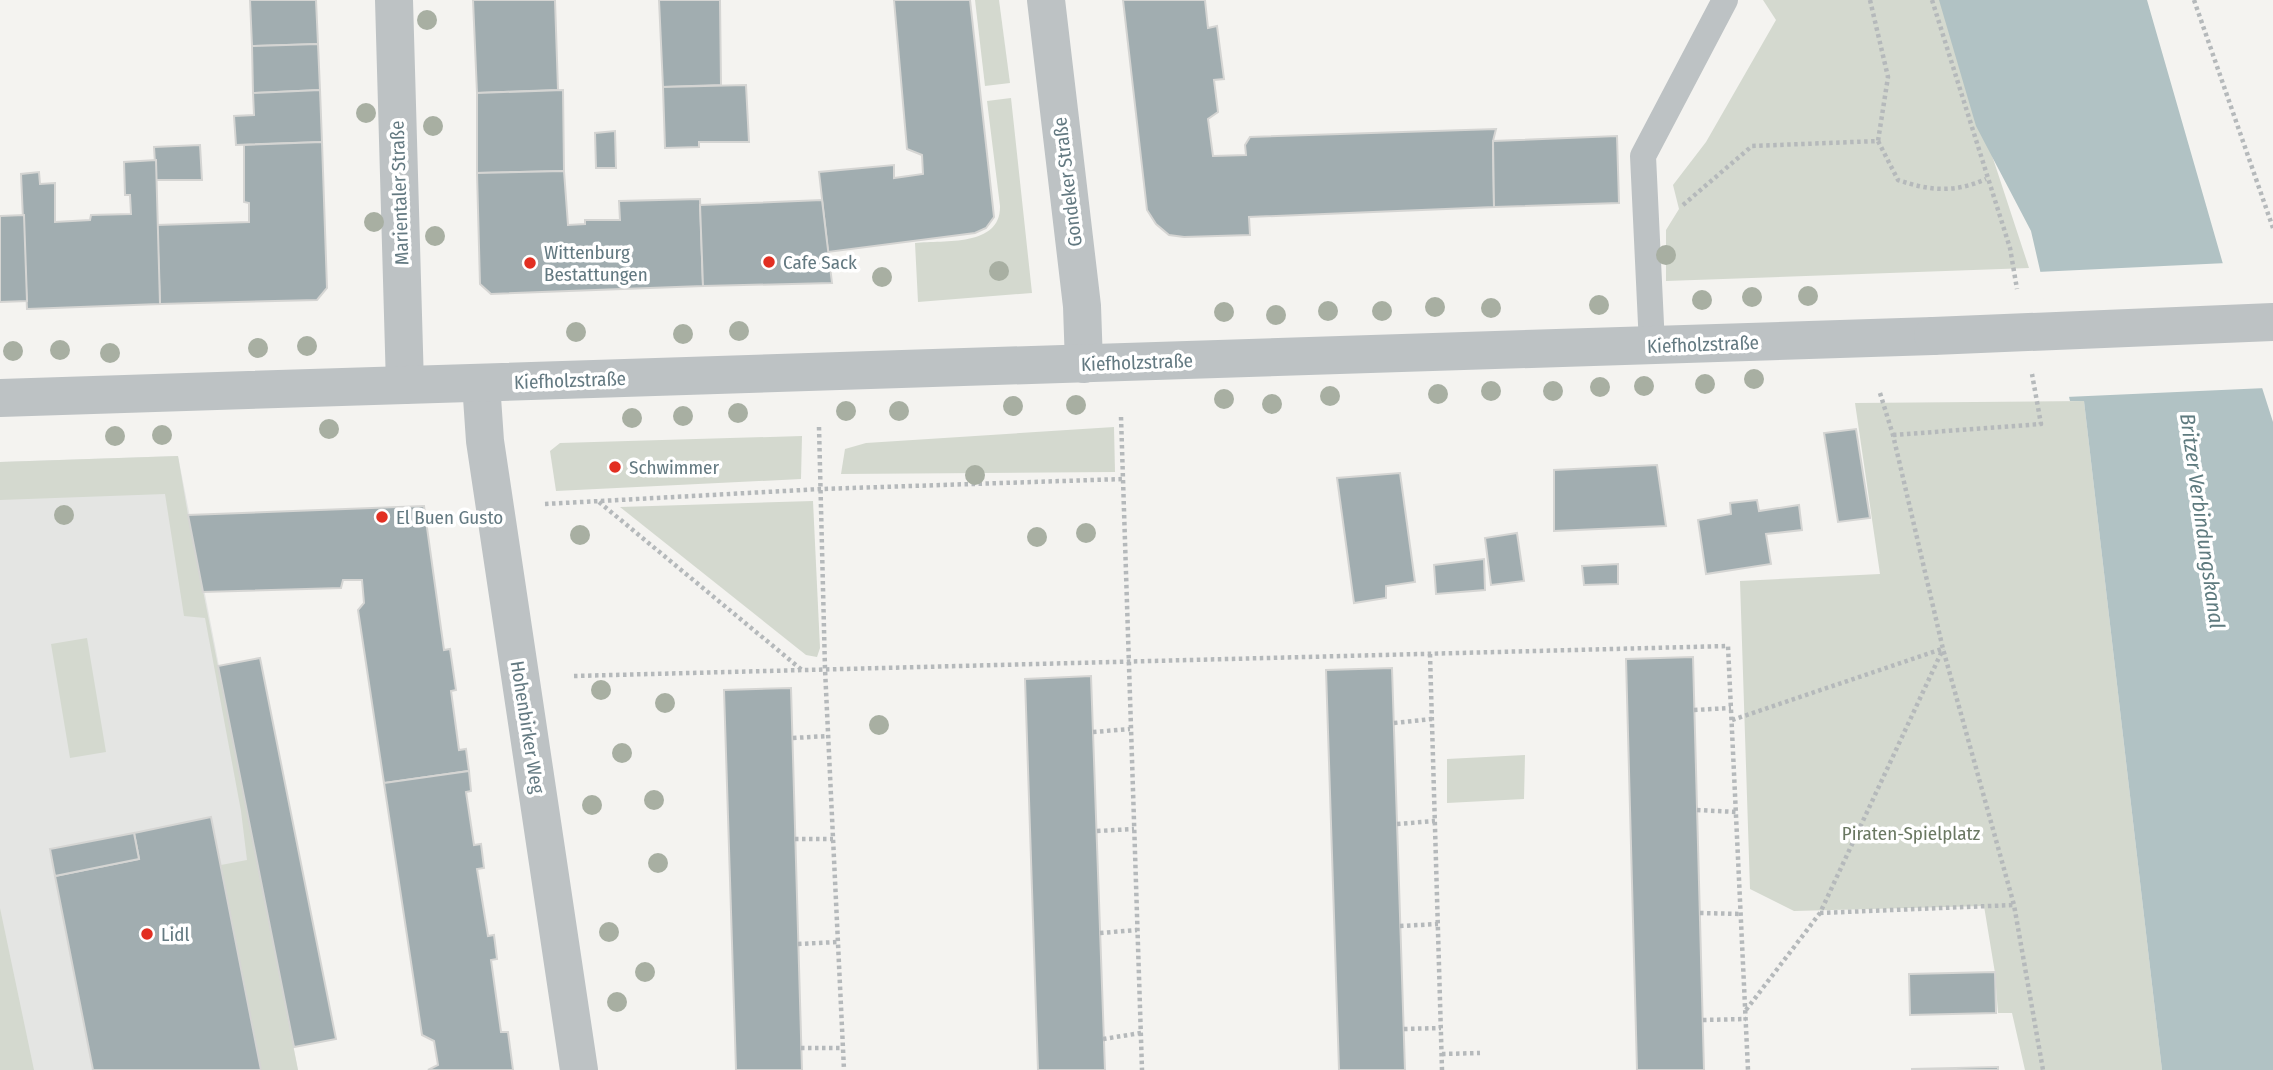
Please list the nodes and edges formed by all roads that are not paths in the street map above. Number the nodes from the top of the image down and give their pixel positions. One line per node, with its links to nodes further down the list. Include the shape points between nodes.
1 (394, 0): 8 (street, Marientaler Straße)
2 (1046, 0): 6 (street, Gondeker Straße, via 1082,306)
3 (1725, 0): 5 (lane, via 1643,156)
4 (2273, 322): 5 (street, Kiefholzstraße, bridge)
5 (1652, 345): 6 (street, Kiefholzstraße)
6 (1084, 364): 7 (street, Kiefholzstraße)
7 (481, 383): 8 (street, Kiefholzstraße); 10 (street, Hohenbirker Weg, via 485,441)
8 (405, 385): 9 (street, Kiefholzstraße)
9 (0, 398)
10 (579, 1070)

